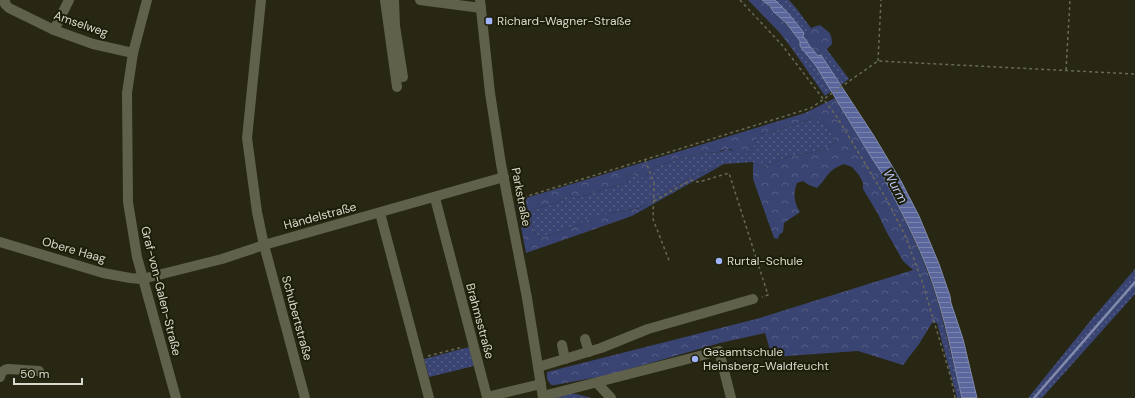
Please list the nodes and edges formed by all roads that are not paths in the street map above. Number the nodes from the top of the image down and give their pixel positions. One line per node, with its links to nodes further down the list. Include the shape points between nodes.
1 (5, 0): 9 (street, Amselweg, via 9,8)
2 (68, 0): 9 (street)
3 (147, 0): 10 (street, Graf-von-Galen-Straße)
4 (260, 0): 15 (street, Schubertstraße, via 247,138)
5 (385, 0): 6 (street, via 400,85)
6 (394, 0)
7 (420, 0): 8 (street)
8 (480, 4): 11 (street, Parkstraße, via 490,93)
9 (54, 30): 10 (street, Amselweg, via 93,44)
10 (133, 52): 16 (street, Graf-von-Galen-Straße, via 127,93 128,202 132,236)
11 (504, 177): 12 (street, Händelstraße); 22 (street, Parkstraße)
12 (435, 198): 13 (street, Händelstraße); 26 (street, Brahmsstraße, via 487,397)
13 (380, 213): 15 (street, Händelstraße); 30 (street)
14 (0, 242): 16 (street, Obere Haag, via 102,273)
15 (264, 245): 16 (street, Händelstraße, via 222,259); 29 (street, Schubertstraße)
16 (142, 279): 28 (street, Graf-von-Galen-Straße)
17 (753, 299): 20 (street, via 648,328)
18 (585, 338): 20 (street)
19 (562, 345): 21 (street)
20 (589, 352): 21 (street)
21 (565, 359): 22 (street)
22 (538, 367): 26 (street, Parkstraße)
23 (38, 371): 24 (street, via 8,368 1,372)
24 (0, 377)
25 (597, 383): 27 (street); 31 (street); 32 (street, via 719,350)
26 (541, 384): 27 (street, Parkstraße)
27 (543, 397)
28 (176, 398)
29 (305, 398)
30 (429, 398)
31 (611, 398)
32 (731, 398)

